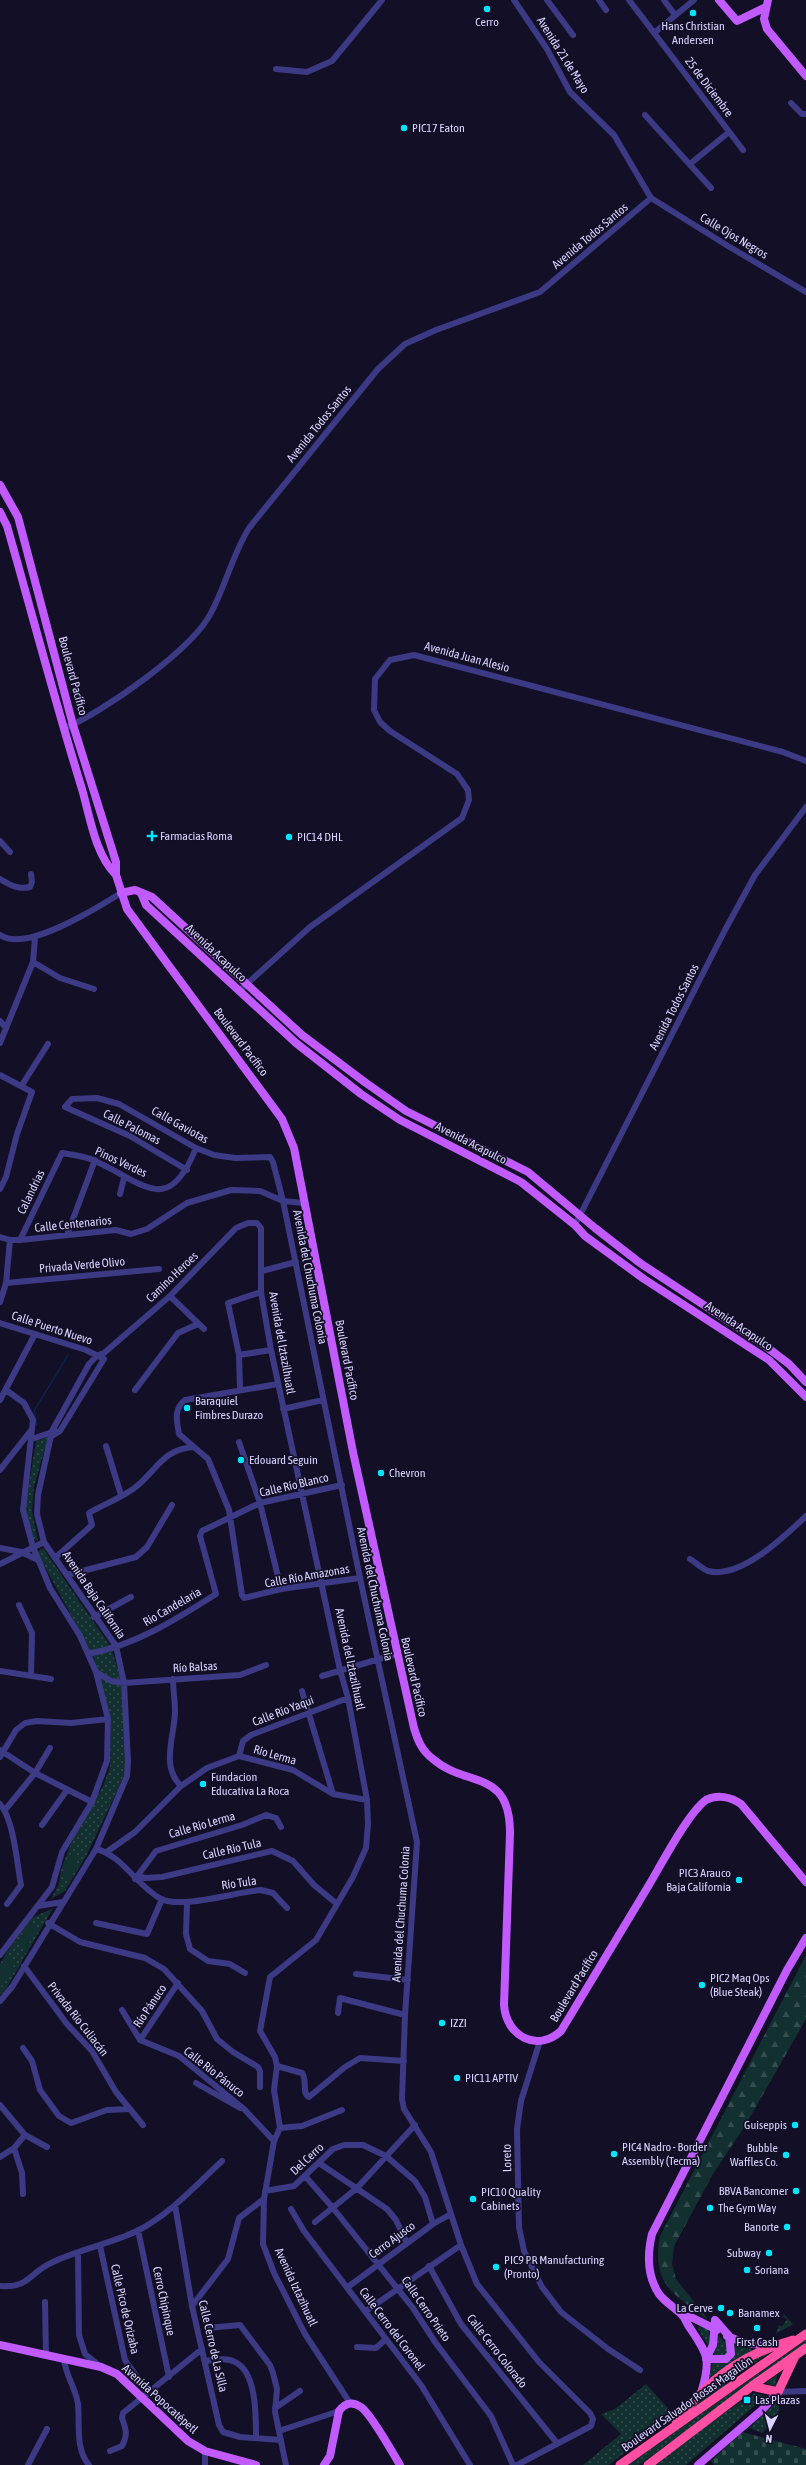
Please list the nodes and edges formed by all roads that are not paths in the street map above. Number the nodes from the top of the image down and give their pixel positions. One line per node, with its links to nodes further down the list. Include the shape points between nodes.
1 (382, 0): 15 (street, via 332,61 307,72)
2 (514, 0): 24 (street, Avenida 21 de Mayo, via 548,49 570,92 614,135)
3 (547, 0): 14 (street)
4 (599, 0): 11 (street)
5 (629, 0): 13 (street, 25 de Diciembre)
6 (664, 0): 12 (street)
7 (694, 0): 12 (street)
8 (719, 0): 10 (main road, via 737,21 742,21)
9 (774, 0): 10 (street)
10 (767, 3): 16 (main road, via 764,19 767,29)
11 (606, 10)
12 (675, 14): 13 (street)
13 (654, 33): 20 (street, 25 de Diciembre)
14 (573, 35)
15 (276, 69)
16 (806, 76)
17 (791, 102): 18 (street, via 802,114)
18 (806, 114)
19 (645, 115): 22 (street)
20 (728, 132): 21 (street, 25 de Diciembre); 22 (street)
21 (743, 150)
22 (690, 164): 23 (street)
23 (711, 188)
24 (651, 198): 25 (street, Calle Ojos Negros); 28 (street, Avenida Todos Santos, via 540,292 405,344 378,369 250,528 241,542 212,612 197,634 129,692)
25 (806, 292)
26 (0, 485): 28 (main road, Boulevard Pacífico, via 18,517)
27 (0, 512): 29 (main road, Boulevard Pacífico, via 7,526)
28 (73, 725): 29 (street, Avenida Todos Santos); 35 (main road, Boulevard Pacífico, via 116,862)
29 (63, 729): 35 (main road, Boulevard Pacífico, via 98,843 107,866)
30 (806, 761): 42 (street, Avenida Juan Alesio, via 783,752 414,655 390,660 375,679 374,710 380,722 457,774 468,790 467,809 462,818 310,928)
31 (806, 807): 61 (street, Avenida Todos Santos, via 755,875)
32 (0, 841): 33 (street)
33 (10, 852)
34 (31, 874): 36 (street, via 30,887 24,889)
35 (116, 875): 37 (main road, Boulevard Pacífico)
36 (0, 879)
37 (121, 893): 38 (main road, Avenida Acapulco, via 135,890); 40 (street); 60 (main road, Boulevard Pacífico, via 127,909 282,1119 294,1148)
38 (141, 893): 42 (main road, Avenida Acapulco, via 157,901); 44 (main road, Avenida Acapulco, via 146,905)
39 (0, 935): 40 (street, via 13,940)
40 (35, 938): 41 (street)
41 (32, 962): 43 (street, via 60,978); 46 (street)
42 (245, 985): 44 (street, Avenida Juan Alesio); 61 (main road, Avenida Acapulco, via 302,1035 366,1084 406,1111 528,1172)
43 (94, 989)
44 (238, 991): 63 (main road, Avenida Acapulco, via 296,1043 361,1094 400,1120 521,1182)
45 (0, 1021): 46 (street)
46 (6, 1028): 47 (street)
47 (0, 1043)
48 (48, 1044): 50 (street)
49 (0, 1075): 50 (street)
50 (22, 1085): 57 (street, via 32,1092)
51 (65, 1107): 52 (street, Calle Gaviotas, via 72,1099 97,1098 119,1104); 55 (street, Calle Palomas, via 130,1136)
52 (196, 1148): 55 (street, Pinos Verdes); 59 (street, Calle Gaviotas, via 235,1158 270,1158)
53 (62, 1153): 54 (street, Pinos Verdes); 67 (street, Calandrias)
54 (95, 1160): 56 (street, Pinos Verdes); 64 (street)
55 (187, 1170): 56 (street, Pinos Verdes, via 179,1181 166,1189 155,1190)
56 (124, 1178): 58 (street)
57 (0, 1189)
58 (120, 1194)
59 (283, 1201): 60 (street, Calle Centenarios); 64 (street, Calle Centenarios, via 260,1191 232,1190 187,1203 142,1231 131,1234 116,1230); 68 (street, Avenida del Chuchuma Colonia)
60 (304, 1203): 123 (main road, Boulevard Pacífico)
61 (580, 1216): 63 (street, Avenida Todos Santos); 82 (main road, Avenida Acapulco, via 640,1263 760,1342 789,1364)
62 (257, 1223): 70 (street, Avenida del Iztazilhuatl, via 261,1228); 73 (street, Camino Heroes, via 248,1223 236,1228)
63 (575, 1225): 87 (main road, Avenida Acapulco, via 585,1236 644,1278 769,1360)
64 (66, 1235): 67 (street, Calle Centenarios)
65 (0, 1237): 66 (street, Calle Centenarios)
66 (10, 1240): 67 (street, Calle Centenarios); 71 (street)
67 (20, 1240)
68 (296, 1262): 70 (street); 89 (street, Avenida del Chuchuma Colonia)
69 (159, 1269): 71 (street, Privada Verde Olivo)
70 (262, 1271): 72 (street, Avenida del Iztazilhuatl)
71 (6, 1283): 74 (street)
72 (261, 1292): 79 (street, Avenida del Iztazilhuatl); 80 (street, via 228,1303)
73 (170, 1296): 76 (street); 81 (street, Camino Heroes)
74 (0, 1302)
75 (0, 1323): 78 (street, Calle Puerto Nuevo)
76 (198, 1324): 77 (street); 85 (street, via 178,1333)
77 (204, 1329)
78 (35, 1334): 81 (street, Calle Puerto Nuevo); 84 (street)
79 (271, 1350): 80 (street); 83 (street, Avenida del Iztazilhuatl)
80 (239, 1355): 86 (street)
81 (102, 1356): 92 (street, Avenida Baja California, via 89,1364); 92 (street, via 60,1431)
82 (806, 1382)
83 (278, 1384): 86 (street); 90 (street, Avenida del Iztazilhuatl)
84 (6, 1390): 88 (street); 91 (street, via 24,1403 30,1411)
85 (135, 1390)
86 (240, 1390): 96 (street, via 185,1400 179,1405 176,1413 179,1434)
87 (806, 1397)
88 (0, 1400)
89 (323, 1400): 90 (street); 98 (street, Avenida del Chuchuma Colonia)
90 (283, 1409): 99 (street, Avenida del Iztazilhuatl)
91 (32, 1429): 93 (street); 97 (street)
92 (52, 1434): 93 (street); 105 (street, Avenida Baja California, via 38,1495 37,1514)
93 (32, 1439): 106 (street, via 23,1510)
94 (239, 1442): 101 (street)
95 (106, 1446): 100 (street)
96 (194, 1447): 100 (street, via 180,1448 168,1455 137,1486); 104 (street, via 208,1459 229,1510)
97 (0, 1470)
98 (342, 1485): 99 (street, Calle Río Blanco); 114 (street, Avenida del Chuchuma Colonia)
99 (302, 1494): 101 (street, Calle Río Blanco); 115 (street, Avenida del Iztazilhuatl)
100 (121, 1495): 109 (street, via 89,1513 92,1525)
101 (260, 1503): 104 (street, Calle Río Blanco); 116 (street)
102 (172, 1505): 113 (street, via 147,1548 136,1557)
103 (806, 1516): 110 (street, via 782,1539 750,1561 728,1572 707,1571)
104 (229, 1518): 116 (street, Calle Río Amazonas, via 242,1595 247,1599); 117 (street, Calle Río Blanco, via 202,1530 200,1536)
105 (44, 1542): 106 (street); 109 (street, Avenida Baja California)
106 (33, 1547): 108 (street); 111 (street)
107 (0, 1548): 108 (street)
108 (21, 1552): 111 (street); 112 (street)
109 (55, 1558): 113 (street, Avenida Baja California)
110 (690, 1559)
111 (38, 1560): 122 (street, via 50,1588 80,1636)
112 (0, 1564)
113 (67, 1575): 120 (street, Avenida Baja California)
114 (360, 1578): 115 (street, Calle Río Amazonas); 124 (street, Avenida del Chuchuma Colonia)
115 (322, 1582): 116 (street, Calle Río Amazonas); 126 (street, Avenida del Iztazilhuatl)
116 (281, 1589)
117 (216, 1594): 121 (street, Río Candelaria, via 157,1632)
118 (131, 1597): 120 (street)
119 (19, 1605): 129 (street, via 32,1633)
120 (94, 1617): 121 (street, Avenida Baja California)
121 (116, 1646): 122 (street, Río Candelaria); 133 (street, Avenida Baja California)
122 (88, 1654): 128 (street)
123 (396, 1654): 124 (street); 177 (main road, Boulevard Pacífico, via 421,1748 433,1760 446,1767 492,1786 506,1804 510,1833 504,2014 517,2034 524,2039)
124 (377, 1659): 126 (street); 170 (street, Avenida del Chuchuma Colonia, via 417,1842)
125 (266, 1664): 131 (street, Río Balsas, via 240,1675)
126 (340, 1670): 130 (street); 135 (street, Avenida del Iztazilhuatl)
127 (0, 1671): 129 (street)
128 (96, 1672): 133 (street, via 111,1681); 137 (street)
129 (32, 1676): 132 (street)
130 (322, 1676)
131 (172, 1679): 133 (street, Río Balsas); 143 (street, via 175,1712 169,1751 177,1782)
132 (51, 1680)
133 (124, 1683): 152 (street, Avenida Baja California, via 127,1776)
134 (302, 1691): 136 (street)
135 (348, 1698): 136 (street, Calle Río Yaqui); 146 (street, Avenida del Iztazilhuatl)
136 (308, 1712): 140 (street, Calle Río Yaqui, via 251,1735 242,1741); 145 (street)
137 (108, 1719): 139 (street, via 71,1723 24,1723); 147 (street, via 107,1761)
138 (50, 1748): 142 (street)
139 (2, 1751): 141 (street); 142 (street)
140 (239, 1756): 143 (street, Río Lerma, via 207,1768); 145 (street, Río Lerma, via 293,1770)
141 (0, 1758)
142 (35, 1773): 144 (street); 149 (street)
143 (182, 1786): 153 (street, Río Lerma, via 135,1832)
144 (67, 1790): 147 (street); 150 (street)
145 (333, 1794): 146 (street, Río Lerma)
146 (367, 1800): 160 (street, Avenida del Iztazilhuatl, via 366,1848)
147 (92, 1802): 161 (street, via 62,1852 52,1887)
148 (0, 1804): 149 (street)
149 (5, 1810): 159 (street, via 21,1885)
150 (42, 1825)
151 (281, 1827): 154 (street, Calle Río Lerma, via 276,1818 266,1815 242,1825 173,1844 156,1851)
152 (96, 1849): 153 (street); 157 (street, Avenida Baja California)
153 (108, 1851): 154 (street)
154 (136, 1877): 156 (street, Río Tula); 160 (street, Calle Río Tula, via 162,1876 272,1851 293,1861 314,1885)
155 (806, 1882): 177 (main road, Boulevard Pacífico, via 740,1804 728,1798 707,1800 695,1812 673,1845 561,2030 552,2038)
156 (162, 1899): 158 (street, Río Tula); 163 (street, via 147,1934)
157 (63, 1902): 161 (street); 164 (street, Avenida Baja California)
158 (187, 1902): 162 (street, Río Tula, via 261,1890 273,1893); 168 (street, via 186,1934 190,1949 208,1961 230,1964)
159 (7, 1904)
160 (337, 1904): 180 (street, Avenida del Iztazilhuatl, via 316,1940 270,1977 260,2031 275,2057)
161 (38, 1906): 166 (street)
162 (286, 1908)
163 (96, 1922)
164 (48, 1924): 167 (street, Avenida Baja California); 171 (street, via 80,1942 145,1958 164,1969)
165 (806, 1938): 222 (main road, via 787,1970 652,2234 648,2254 651,2276 660,2295)
166 (1, 1951)
167 (24, 1966): 172 (street, Avenida Baja California); 184 (street, Privada Río Culiacán, via 67,2024 92,2051 116,2092)
168 (245, 1973)
169 (356, 1974): 170 (street)
170 (408, 1980): 175 (street, Avenida del Chuchuma Colonia)
171 (178, 1983): 176 (street, Río Pánuco); 182 (street, via 202,2012 216,2039 258,2067)
172 (0, 2001)
173 (122, 2010): 176 (street)
174 (338, 2013): 175 (street, via 340,1998)
175 (405, 2015): 179 (street, Avenida del Chuchuma Colonia)
176 (140, 2040): 185 (street, Calle Río Pánuco, via 179,2056)
177 (540, 2042): 239 (street, Loreto, via 521,2101 517,2129 519,2227 524,2251 542,2287 561,2312 608,2349)
178 (23, 2048): 184 (street, via 32,2061 40,2090 59,2116 73,2124 107,2110)
179 (404, 2061): 180 (street, via 360,2058 309,2097 305,2093 302,2073); 188 (street, Avenida del Chuchuma Colonia, via 402,2100 404,2109)
180 (277, 2066): 189 (street, via 274,2090)
181 (196, 2083): 185 (street, via 234,2106)
182 (260, 2086)
183 (0, 2105): 190 (street)
184 (130, 2109): 187 (street, Privada Río Culiacán)
185 (244, 2109): 191 (street, Calle Río Pánuco)
186 (342, 2110): 189 (street, via 302,2126)
187 (143, 2125)
188 (415, 2125): 194 (street); 206 (street, Avenida del Chuchuma Colonia, via 431,2152)
189 (280, 2128): 191 (street, Avenida Iztazihuatl)
190 (24, 2135): 192 (street); 193 (street)
191 (274, 2142): 200 (street, Avenida Iztazihuatl)
192 (47, 2147)
193 (14, 2148): 195 (street); 201 (street, via 22,2173)
194 (386, 2156): 197 (street, Del Cerro, via 356,2144 333,2149); 199 (street); 208 (street, via 421,2189)
195 (0, 2157)
196 (222, 2161): 203 (street)
197 (319, 2162): 198 (street, Del Cerro); 199 (street)
198 (305, 2176): 200 (street, Del Cerro, via 294,2186); 204 (street, Calle Cerro Prieto)
199 (357, 2188): 204 (street); 210 (street, via 387,2209 396,2220)
200 (266, 2191): 202 (street, Avenida Iztazihuatl)
201 (23, 2194)
202 (264, 2199): 220 (street, via 239,2218 228,2259); 247 (street, Avenida Iztazihuatl, via 263,2244 274,2273 305,2334)
203 (175, 2205): 209 (street); 220 (street, Calle Cerro de La Silla)
204 (333, 2208): 207 (street); 214 (street, Calle Cerro Prieto)
205 (291, 2209): 217 (street, Calle Cerro del Coronel, via 304,2231)
206 (451, 2214): 208 (street, Cerro Ajusco); 211 (street, Avenida del Chuchuma Colonia)
207 (315, 2222)
208 (433, 2224): 210 (street, Cerro Ajusco)
209 (138, 2230): 212 (street); 240 (street, Cerro Chipinque)
210 (407, 2243): 214 (street, Cerro Ajusco)
211 (461, 2245): 215 (street); 255 (street, Avenida del Chuchuma Colonia, via 477,2284 539,2362 592,2416 591,2426)
212 (100, 2246): 213 (street); 246 (street, Calle Pico de Orizaba, via 125,2360)
213 (78, 2253): 216 (street, via 49,2264 22,2283); 238 (street, via 80,2340 85,2354)
214 (378, 2263): 217 (street, Cerro Ajusco); 218 (street, Calle Cerro Prieto)
215 (430, 2266): 218 (street); 255 (street, Calle Cerro Colorado, via 461,2324)
216 (0, 2286)
217 (348, 2287): 221 (street, Calle Cerro del Coronel)
218 (399, 2288): 221 (street); 266 (street, Calle Cerro Prieto, via 435,2342 491,2416)
219 (45, 2302): 233 (street)
220 (192, 2306): 232 (street, Calle Cerro de La Silla)
221 (366, 2311): 227 (street, Calle Cerro del Coronel)
222 (683, 2316): 224 (main road); 235 (main road, via 702,2344)
223 (208, 2328): 248 (street, via 237,2324 242,2327 270,2365 277,2389)
224 (715, 2329): 225 (main road); 235 (main road, via 713,2345)
225 (729, 2336): 230 (main road, via 742,2342); 235 (main road, via 732,2349 729,2358)
226 (803, 2336): 230 (highway); 251 (highway, Boulevard Salvador Rosas Magallón)
227 (386, 2339): 229 (street, via 376,2348); 265 (street, Calle Cerro del Coronel, via 421,2385)
228 (0, 2345): 233 (main road, Avenida Popocatépetl)
229 (357, 2346)
230 (771, 2347): 242 (highway, via 728,2370)
231 (806, 2348): 234 (highway, Boulevard Salvador Rosas Magallón)
232 (202, 2349): 237 (street, Calle Cerro de La Silla); 240 (street)
233 (46, 2356): 236 (main road, Avenida Popocatépetl)
234 (795, 2356): 241 (highway, Boulevard Salvador Rosas Magallón); 245 (highway)
235 (706, 2359): 242 (main road)
236 (64, 2360): 238 (main road, Avenida Popocatépetl); 259 (street, via 66,2374 78,2403 80,2446)
237 (205, 2361): 253 (street, Calle Cerro de La Silla, via 219,2425 223,2432); 253 (street, via 223,2358 245,2369 252,2386)
238 (101, 2367): 246 (main road, Avenida Popocatépetl, via 117,2374)
239 (640, 2370)
240 (169, 2377): 246 (street)
241 (752, 2386): 245 (highway); 269 (highway, Boulevard Salvador Rosas Magallón)
242 (702, 2390): 251 (highway)
243 (300, 2391): 248 (street)
244 (806, 2391): 245 (street)
245 (778, 2392): 270 (main road, via 762,2410)
246 (146, 2396): 256 (main road, Avenida Popocatépetl, via 188,2441); 257 (street, via 123,2413 122,2418 127,2432 125,2440 122,2446)
247 (350, 2403): 249 (main road, via 343,2405); 264 (main road, Avenida Iztazihuatl, via 361,2407)
248 (275, 2408): 252 (street)
249 (339, 2411): 252 (street); 263 (main road, via 330,2456)
250 (46, 2429): 258 (street)
251 (669, 2430): 268 (highway, Boulevard Salvador Rosas Magallón)
252 (279, 2431): 254 (street)
253 (256, 2438): 254 (street, Calle Cerro de La Silla)
254 (281, 2440): 262 (street)
255 (557, 2444): 267 (street, Avenida del Chuchuma Colonia)
256 (206, 2450): 260 (street); 261 (main road, Avenida Popocatépetl)
257 (110, 2451)
258 (28, 2465)
259 (89, 2465)
260 (205, 2465)
261 (256, 2465)
262 (286, 2465)
263 (324, 2465)
264 (400, 2465)
265 (470, 2465)
266 (513, 2465)
267 (517, 2465)
268 (620, 2465)
269 (648, 2465)
270 (698, 2465)

